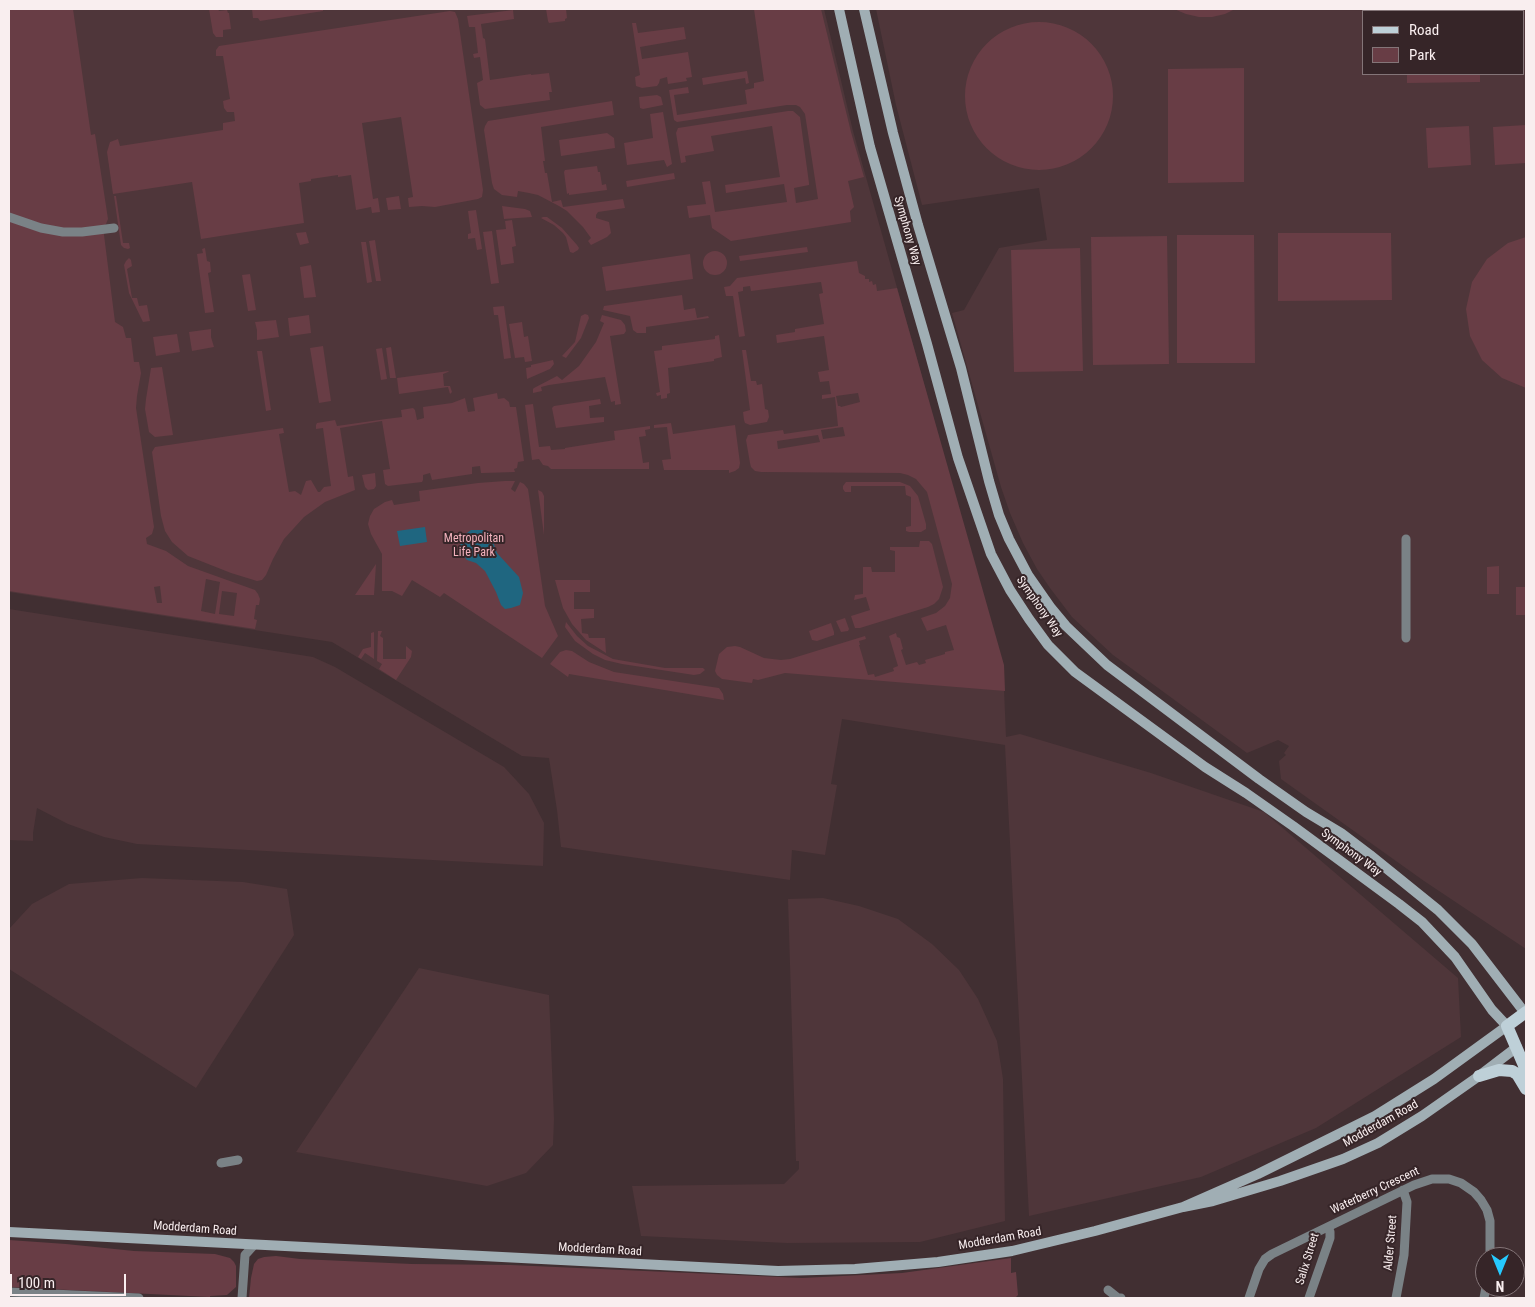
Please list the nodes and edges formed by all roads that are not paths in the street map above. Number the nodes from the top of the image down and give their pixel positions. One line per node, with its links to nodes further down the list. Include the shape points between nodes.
1 (839, 9): 8 (main road, Symphony Way, via 870,147 958,458 991,554 1029,619 1048,645 1075,672 1422,922)
2 (864, 9): 7 (main road, Symphony Way, via 893,133 961,368 989,481 999,515 1028,575 1066,626 1107,665 1267,784 1363,850 1438,910 1472,944)
3 (9, 217): 4 (street, via 63,232)
4 (114, 228)
5 (1406, 539): 6 (street)
6 (1406, 638)
7 (1526, 1014): 8 (main road)
8 (1507, 1026): 9 (main road); 16 (main road, Modderdam Road, via 1434,1079 1368,1119)
9 (1521, 1043): 10 (main road); 11 (main road, Modderdam Road)
10 (1526, 1070)
11 (1479, 1076): 12 (main road, via 1499,1070 1512,1071); 16 (main road, Modderdam Road, via 1393,1134 1343,1159 1213,1201)
12 (1526, 1088)
13 (238, 1160): 14 (street)
14 (221, 1163)
15 (1403, 1190): 17 (street, Waterberry Crescent); 21 (street, Waterberry Crescent, via 1423,1181 1442,1178 1461,1183 1474,1192 1487,1210); 31 (street, Alder Street, via 1407,1202 1404,1261)
16 (1183, 1207): 20 (main road, Modderdam Road, via 1012,1251 945,1261 823,1270)
17 (1328, 1227): 29 (street, Waterberry Crescent, via 1268,1257); 30 (street, Salix Street, via 1330,1238)
18 (9, 1232): 19 (main road, Modderdam Road)
19 (237, 1244): 20 (main road, Modderdam Road); 22 (street)
20 (254, 1245): 22 (street)
21 (1490, 1247)
22 (246, 1255): 27 (street)
23 (1108, 1290): 28 (street)
24 (9, 1292): 25 (street)
25 (76, 1297): 26 (street)
26 (139, 1298)
27 (242, 1298)
28 (1121, 1298)
29 (1248, 1298)
30 (1309, 1298)
31 (1396, 1298)

